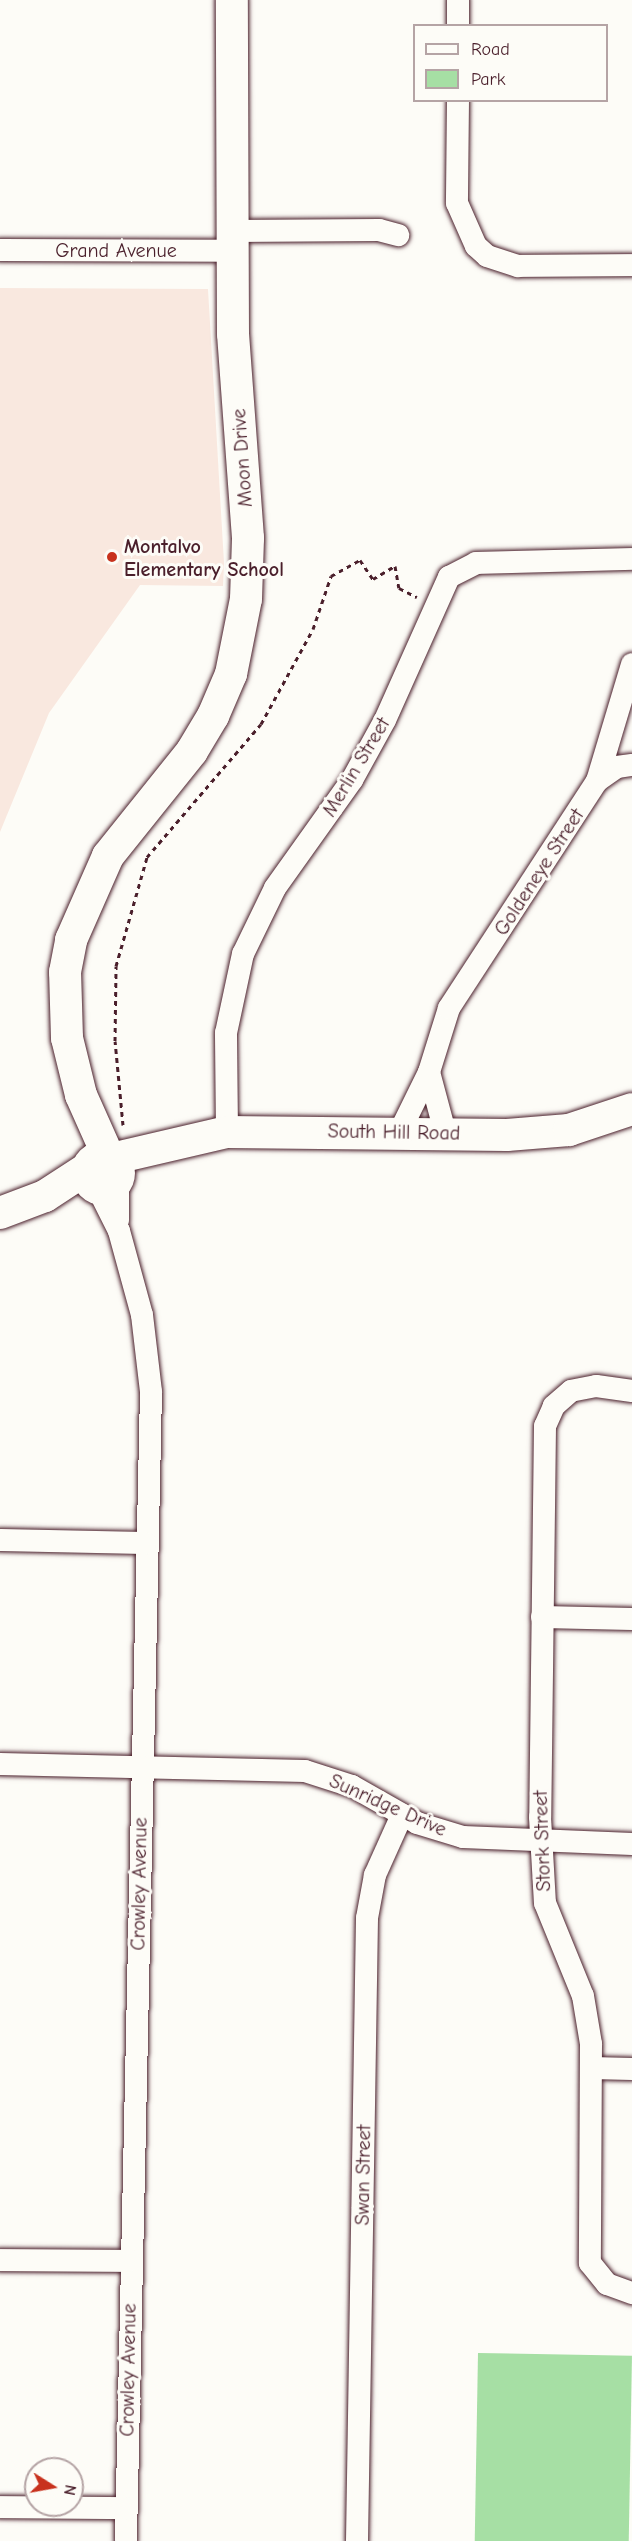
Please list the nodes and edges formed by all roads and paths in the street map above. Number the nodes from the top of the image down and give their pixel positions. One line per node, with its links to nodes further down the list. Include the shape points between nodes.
1 (232, 0): 6 (street, Moon Drive)
2 (458, 0): 3 (street)
3 (458, 24)
4 (458, 102): 8 (street, via 457,203 476,246 487,256 518,266)
5 (398, 235): 6 (street, Grand Avenue, via 379,230)
6 (232, 241): 7 (street, Grand Avenue); 19 (street, Moon Drive, via 248,538 242,632 213,716 192,751 108,856 80,911 65,972 65,1008 73,1067)
7 (0, 250)
8 (632, 265)
9 (632, 559): 10 (street, Merlin Street, via 476,563 449,577)
10 (435, 604): 17 (street, Merlin Street, via 386,720 352,780 275,888 243,954 226,1033); 19 (path, via 403,593 395,566 373,579 360,560 331,576 313,629 261,724 147,856 116,966)
11 (632, 664): 13 (street, Goldeneye Street)
12 (632, 765): 13 (street, via 617,766)
13 (597, 781): 14 (street, Goldeneye Street, via 449,1008)
14 (429, 1072): 16 (street, Goldeneye Street); 18 (street)
15 (632, 1109): 18 (street, South Hill Road, via 551,1132)
16 (400, 1131): 17 (street, South Hill Road); 18 (street, South Hill Road)
17 (227, 1132): 19 (street, South Hill Road)
18 (445, 1132)
19 (105, 1169): 20 (street, South Hill Road); 23 (street, Crowley Avenue, via 148,1354)
20 (0, 1213)
21 (632, 1391): 24 (street, Stork Street, via 588,1387 571,1391 554,1406 543,1441)
22 (0, 1540): 23 (street)
23 (145, 1543): 26 (street, Crowley Avenue)
24 (542, 1617): 25 (street); 29 (street, Stork Street)
25 (632, 1619)
26 (142, 1763): 27 (street, Sunridge Drive); 28 (street, Sunridge Drive, via 305,1771 352,1786); 34 (street, Crowley Avenue)
27 (0, 1764)
28 (402, 1815): 29 (street, Sunridge Drive, via 463,1838); 39 (street, Swan Street, via 375,1875 367,1918)
29 (540, 1842): 30 (street, Sunridge Drive); 31 (street, Stork Street, via 545,1903 583,1996)
30 (632, 1844)
31 (591, 2068): 32 (street); 35 (street, Stork Street, via 590,2263)
32 (632, 2068)
33 (0, 2260): 34 (street)
34 (130, 2261): 37 (street, Crowley Avenue)
35 (626, 2293)
36 (0, 2507): 37 (street)
37 (126, 2508): 38 (street, Crowley Avenue)
38 (126, 2541)
39 (357, 2541)

